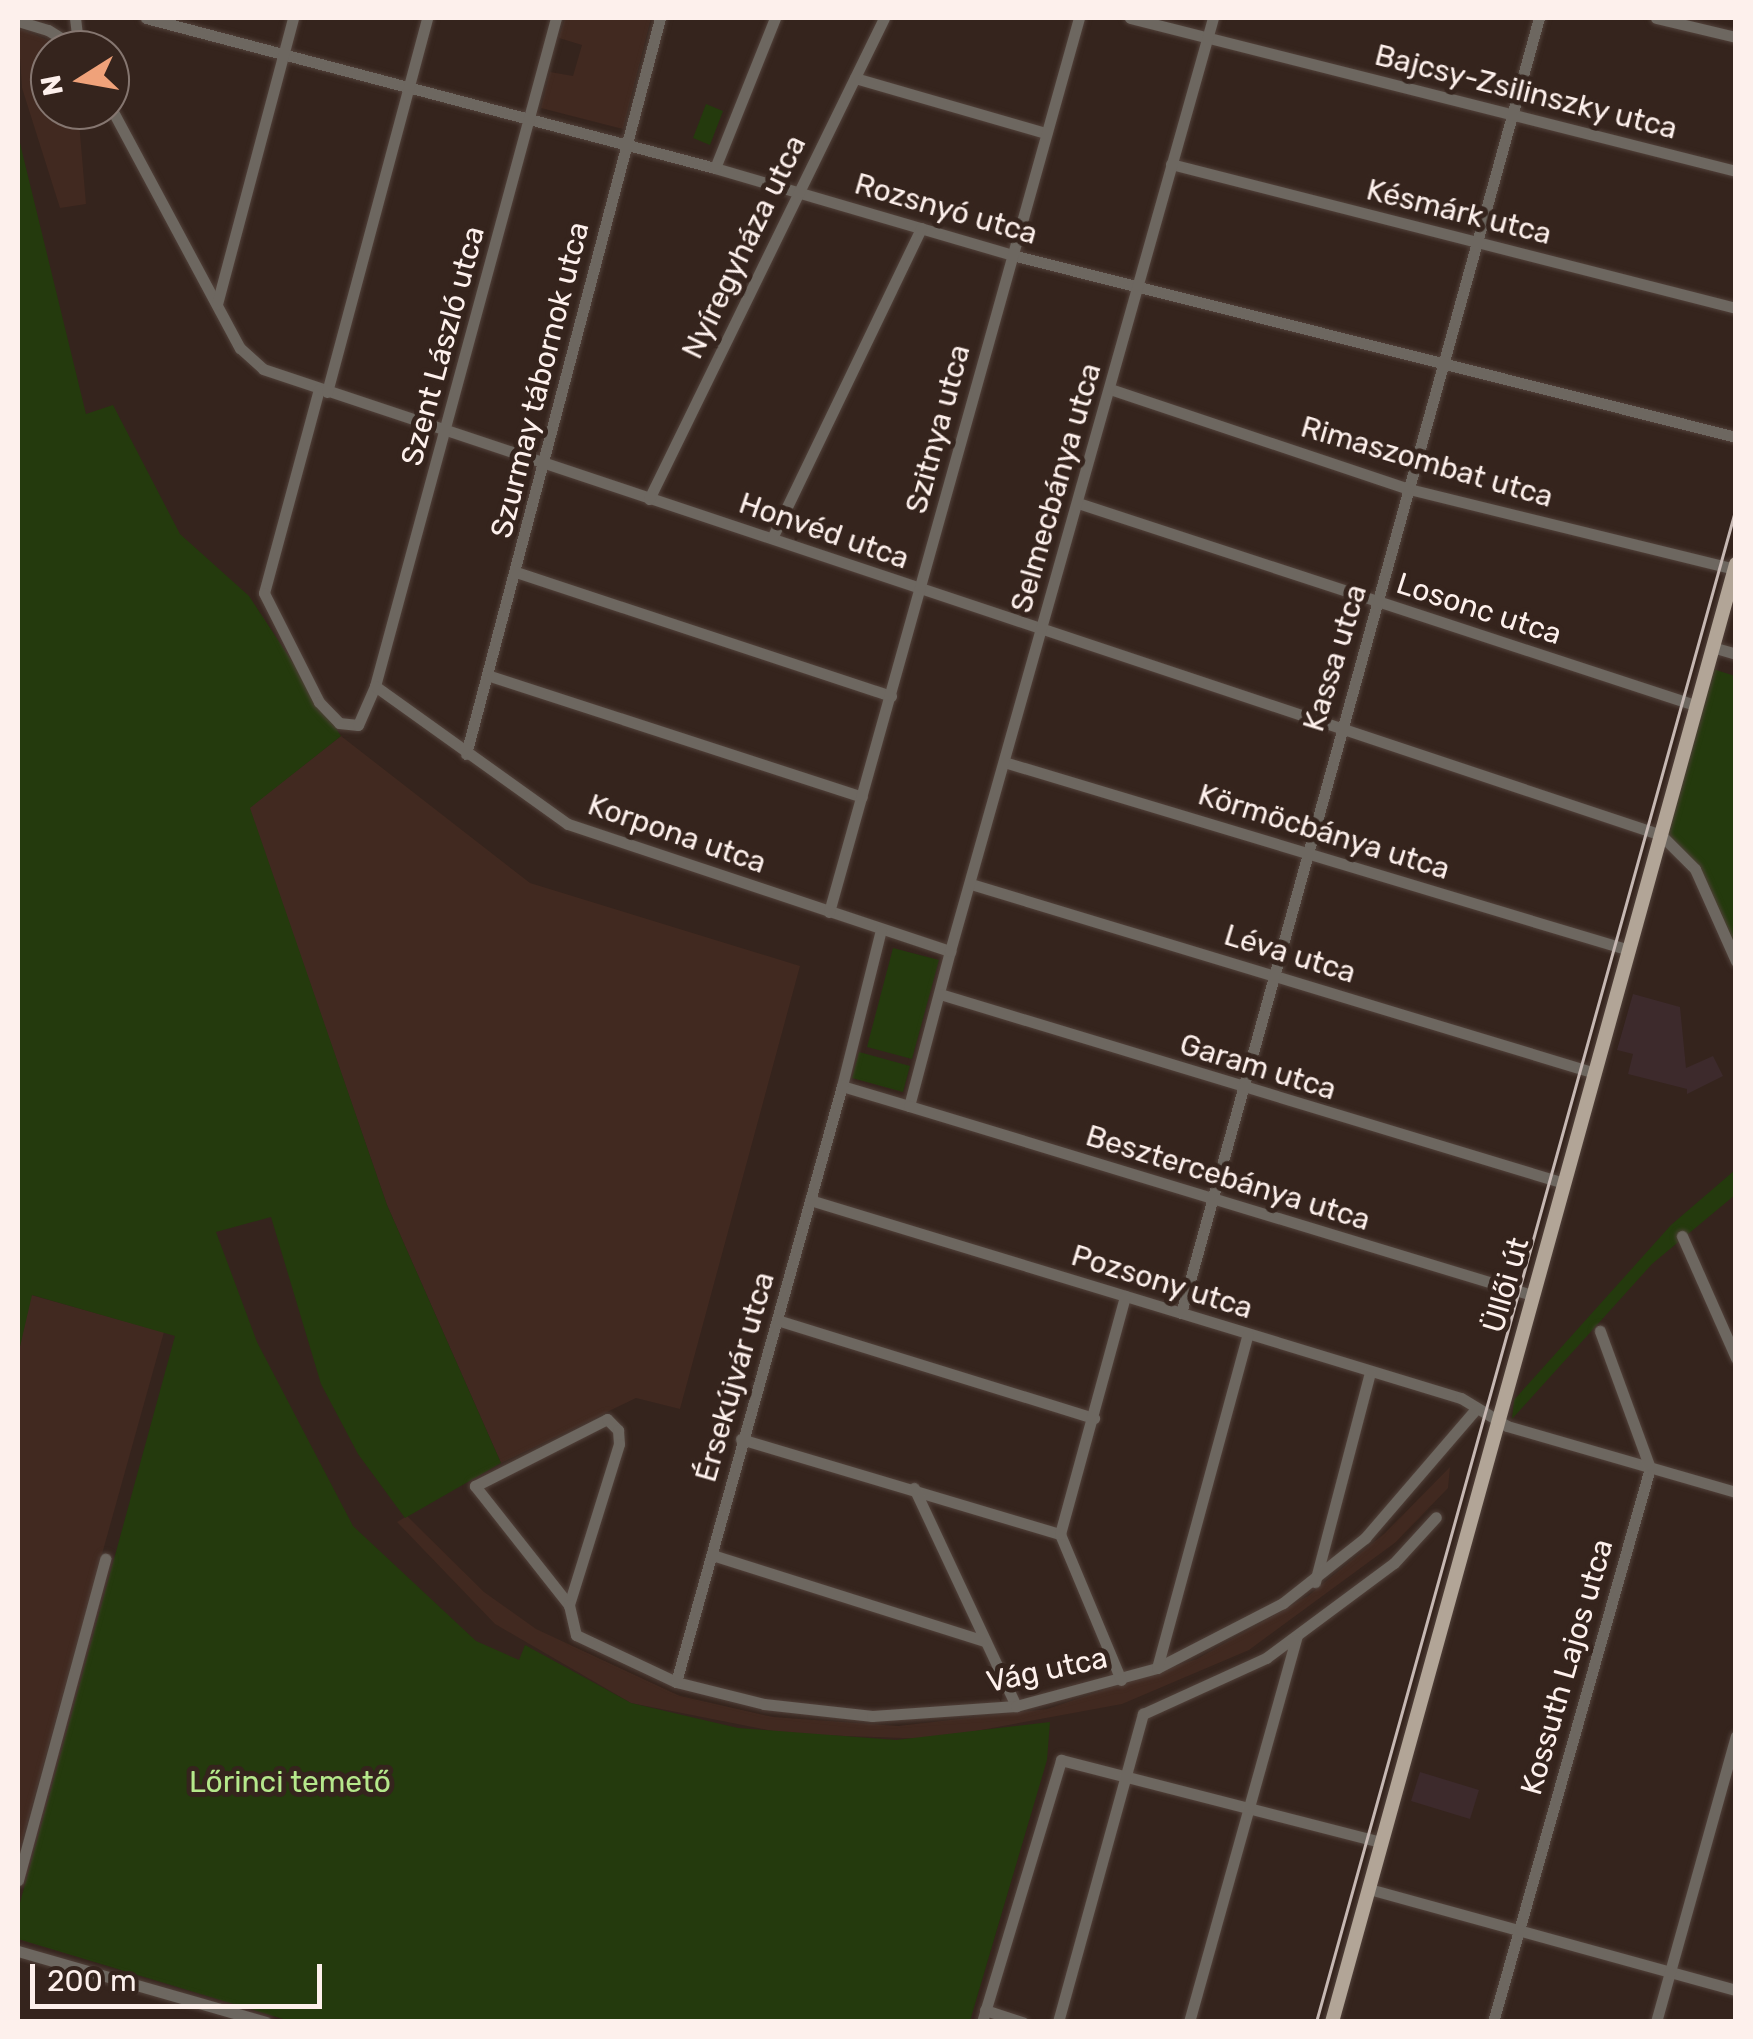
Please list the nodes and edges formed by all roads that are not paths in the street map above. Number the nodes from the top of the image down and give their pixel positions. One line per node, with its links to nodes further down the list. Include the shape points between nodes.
1 (40, 18): 14 (street)
2 (146, 18): 17 (street, Rozsnyó utca)
3 (294, 18): 17 (street)
4 (427, 18): 19 (street)
5 (556, 18): 21 (street, Szent László utca)
6 (660, 18): 24 (street, Szurmay tábornok utca)
7 (776, 18): 26 (street)
8 (884, 18): 18 (street, Nyíregyháza utca)
9 (1079, 18): 23 (street, Szitnya utca)
10 (1130, 18): 16 (street, Bajcsy-Zsilinszky utca)
11 (1213, 18): 16 (street, Selmecbánya utca)
12 (1540, 18): 20 (street, Kassa utca)
13 (1656, 18): 15 (street)
14 (22, 22)
15 (1736, 37)
16 (1207, 38): 20 (street, Bajcsy-Zsilinszky utca); 25 (street, Selmecbánya utca)
17 (283, 54): 19 (street, Rozsnyó utca); 33 (street)
18 (856, 78): 23 (street); 28 (street, Nyíregyháza utca)
19 (409, 86): 21 (street, Rozsnyó utca); 36 (street)
20 (1512, 114): 27 (street, Bajcsy-Zsilinszky utca); 30 (street, Kassa utca)
21 (530, 120): 24 (street, Rozsnyó utca); 38 (street, Szent László utca)
22 (123, 130): 33 (street, Honvéd utca)
23 (1046, 133): 31 (street, Szitnya utca)
24 (626, 145): 26 (street, Rozsnyó utca); 40 (street, Szurmay tábornok utca)
25 (1171, 164): 30 (street, Késmárk utca); 32 (street, Selmecbánya utca)
26 (716, 168): 28 (street, Rozsnyó utca)
27 (1736, 171)
28 (797, 191): 29 (street, Rozsnyó utca); 42 (street, Nyíregyháza utca)
29 (921, 228): 31 (street, Rozsnyó utca); 44 (street)
30 (1477, 243): 34 (street, Késmárk utca); 35 (street, Kassa utca)
31 (1012, 255): 32 (street, Rozsnyó utca); 47 (street, Szitnya utca)
32 (1137, 287): 35 (street, Rozsnyó utca); 37 (street, Selmecbánya utca)
33 (216, 304): 36 (street, Honvéd utca, via 248,359)
34 (1736, 308)
35 (1442, 365): 39 (street, Rozsnyó utca); 41 (street, Kassa utca)
36 (323, 390): 38 (street, Honvéd utca); 53 (street, Szent László utca, via 267,578 266,604 330,716 358,726)
37 (1110, 390): 41 (street, Rimaszombat utca); 43 (street, Selmecbánya utca)
38 (446, 431): 40 (street, Honvéd utca); 53 (street, Szent László utca)
39 (1736, 437)
40 (544, 463): 42 (street, Honvéd utca); 46 (street, Szurmay tábornok utca)
41 (1410, 489): 45 (street, Rimaszombat utca); 48 (street, Kassa utca)
42 (650, 500): 44 (street, Honvéd utca)
43 (1078, 502): 48 (street, Losonc utca); 49 (street, Selmecbánya utca)
44 (772, 538): 47 (street, Honvéd utca)
45 (1735, 567): 50 (main road, Üllői út)
46 (516, 572): 52 (street, Szurmay tábornok utca); 54 (street)
47 (920, 590): 49 (street, Honvéd utca); 54 (street, Szitnya utca)
48 (1378, 603): 55 (street, Losonc utca); 56 (street, Kassa utca)
49 (1041, 631): 56 (street, Honvéd utca); 58 (street, Selmecbánya utca)
50 (1712, 647): 51 (street); 55 (main road, Üllői út)
51 (1736, 654)
52 (487, 674): 57 (street, Szurmay tábornok utca); 59 (street)
53 (375, 686): 57 (street, Korpona utca)
54 (891, 696): 59 (street, Szitnya utca)
55 (1695, 705): 60 (main road, Üllői út)
56 (1338, 732): 60 (street, Honvéd utca); 61 (street, Kassa utca)
57 (466, 754): 63 (street, Korpona utca, via 584,831)
58 (1004, 762): 61 (street, Körmöcbánya utca); 62 (street, Selmecbánya utca)
59 (862, 796): 63 (street, Szitnya utca)
60 (1661, 836): 65 (main road, Üllői út); 67 (street, via 1695,869)
61 (1306, 852): 65 (street, Körmöcbánya utca); 68 (street, Kassa utca)
62 (971, 884): 66 (street, Selmecbánya utca); 68 (street, Léva utca)
63 (829, 912): 64 (street, Korpona utca)
64 (881, 930): 66 (street, Korpona utca); 71 (street, Érsekújvár utca)
65 (1629, 950): 70 (main road, Üllői út)
66 (950, 951): 69 (street, Selmecbánya utca)
67 (1736, 961)
68 (1272, 975): 70 (street, Léva utca); 72 (street, Kassa utca)
69 (940, 994): 72 (street, Garam utca); 73 (street, Selmecbánya utca)
70 (1595, 1073): 74 (main road, Üllői út)
71 (842, 1086): 73 (street, Besztercebánya utca); 76 (street, Érsekújvár utca)
72 (1241, 1088): 74 (street, Garam utca); 75 (street, Kassa utca)
73 (909, 1106): 75 (street, Besztercebánya utca)
74 (1564, 1183): 78 (main road, Üllői út)
75 (1210, 1199): 78 (street, Besztercebánya utca); 80 (street, Kassa utca)
76 (810, 1200): 79 (street, Pozsony utca); 81 (street, Érsekújvár utca)
77 (1682, 1236): 84 (street)
78 (1532, 1295): 88 (main road, Üllői út)
79 (1125, 1296): 80 (street, Pozsony utca); 87 (street)
80 (1181, 1313): 83 (street, Pozsony utca)
81 (776, 1320): 87 (street); 89 (street, Érsekújvár utca)
82 (1600, 1332): 90 (street)
83 (1248, 1334): 85 (street, Pozsony utca); 101 (street)
84 (1736, 1358)
85 (1370, 1373): 86 (street, Pozsony utca, via 1461,1398); 97 (street)
86 (1476, 1409): 88 (street, Pozsony utca); 97 (street, Vág utca, via 1365,1538)
87 (1094, 1418): 94 (street)
88 (1497, 1418): 90 (street, Pozsony utca); 108 (main road, Üllői út)
89 (742, 1439): 91 (street); 95 (street, Érsekújvár utca)
90 (1650, 1468): 92 (street, Pozsony utca); 111 (street, Kossuth Lajos utca)
91 (914, 1488): 94 (street); 100 (street)
92 (1736, 1492)
93 (1436, 1518): 99 (street, via 1394,1563)
94 (1060, 1534): 102 (street)
95 (712, 1555): 100 (street); 103 (street, Érsekújvár utca)
96 (105, 1558): 109 (street)
97 (1315, 1582): 101 (street, Vág utca)
98 (569, 1604): 98 (street, via 619,1444 608,1419 475,1486); 103 (street, Vág utca, via 576,1635)
99 (1296, 1638): 106 (street, via 1144,1714); 107 (street)
100 (985, 1641): 104 (street)
101 (1157, 1668): 102 (street, Vág utca)
102 (1121, 1680): 104 (street, Vág utca)
103 (676, 1682): 104 (street, Vág utca, via 764,1704 872,1716)
104 (1016, 1706)
105 (1736, 1736): 113 (street)
106 (1126, 1773): 107 (street); 115 (street, via 1061,1760); 118 (street)
107 (1250, 1808): 108 (street); 119 (street)
108 (1381, 1842): 110 (main road, Üllői út)
109 (18, 1880)
110 (1369, 1889): 111 (street); 120 (main road, Üllői út)
111 (1518, 1930): 113 (street); 121 (street, Kossuth Lajos utca)
112 (18, 1952): 116 (street)
113 (1669, 1973): 114 (street); 122 (street)
114 (1736, 1990)
115 (983, 2016): 117 (street)
116 (266, 2022)
117 (1023, 2022)
118 (1058, 2022)
119 (1190, 2022)
120 (1332, 2022)
121 (1493, 2022)
122 (1656, 2022)

